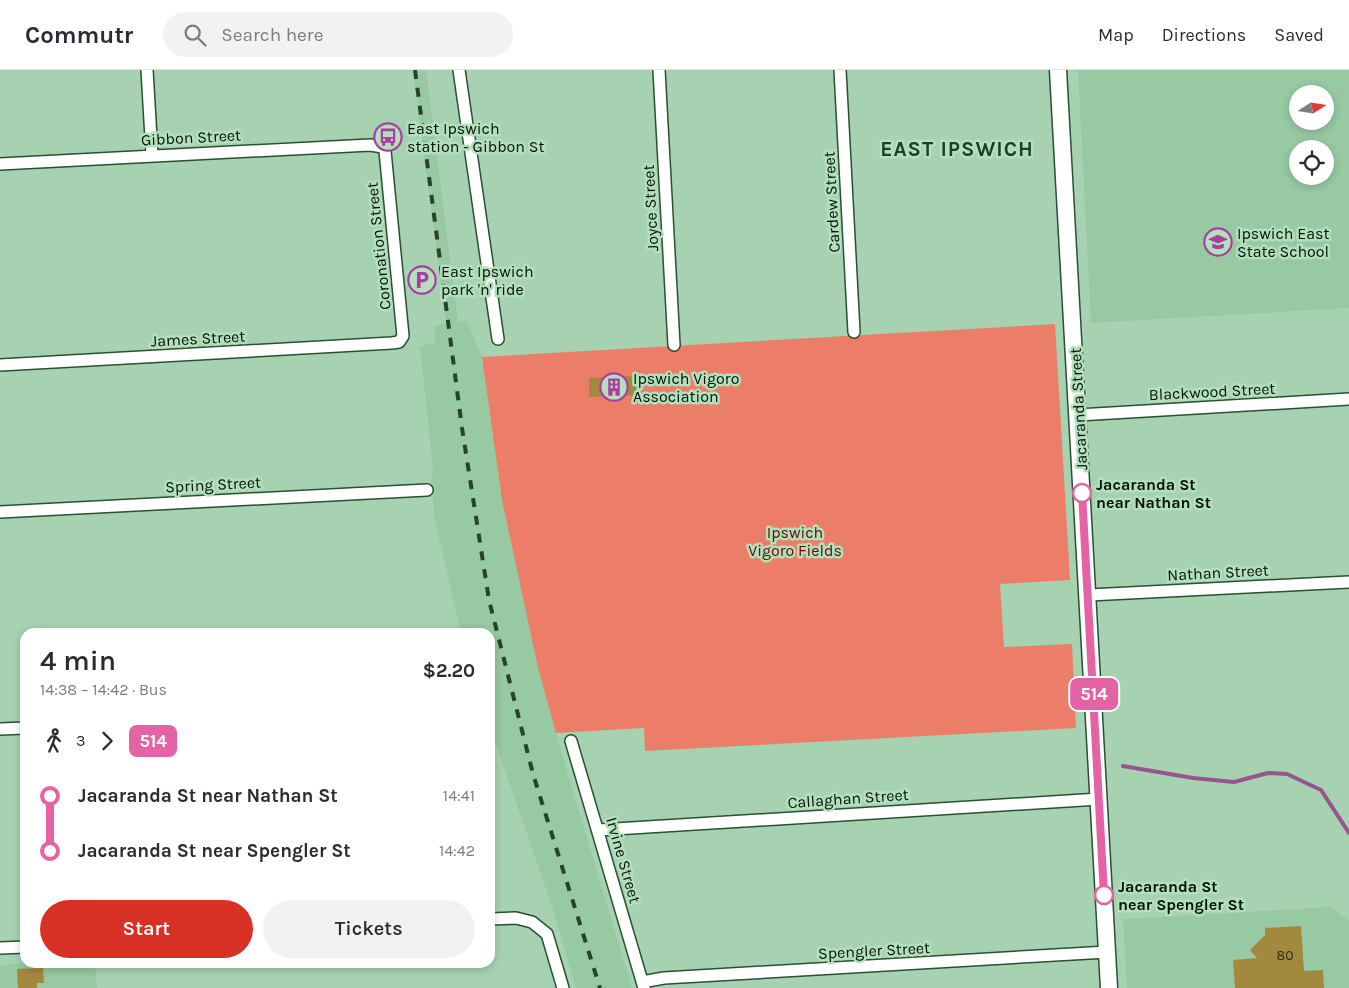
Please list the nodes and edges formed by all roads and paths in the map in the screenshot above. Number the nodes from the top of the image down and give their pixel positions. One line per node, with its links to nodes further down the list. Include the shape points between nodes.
1 (147, 70): 7 (street)
2 (459, 70): 10 (street)
3 (659, 70): 12 (street, Joyce Street)
4 (840, 70): 9 (street, Cardew Street)
5 (1058, 70): 15 (street, Jacaranda Street)
6 (383, 147): 7 (street, Gibbon Street); 11 (street, Coronation Street, via 403,336)
7 (152, 155): 8 (street, Gibbon Street)
8 (0, 164)
9 (854, 332)
10 (498, 339)
11 (399, 342): 13 (street, James Street)
12 (674, 345)
13 (0, 365)
14 (1349, 399): 15 (street, Blackwood Street)
15 (1078, 415): 19 (street, Jacaranda Street)
16 (427, 490): 17 (street, Spring Street)
17 (0, 512)
18 (1349, 582): 19 (street, Nathan Street)
19 (1089, 596): 23 (street, Jacaranda Street)
20 (20, 728): 21 (street)
21 (0, 729)
22 (571, 741): 24 (street, Irvine Street)
23 (1099, 799): 24 (street, Callaghan Street); 28 (street, Jacaranda Street)
24 (599, 830): 29 (street, Irvine Street)
25 (495, 919): 30 (street, via 516,918 532,922 547,934)
26 (20, 947): 27 (street)
27 (0, 948)
28 (1107, 952): 29 (street, Spengler Street, via 664,978); 31 (street, Jacaranda Street)
29 (643, 985)
30 (563, 988)
31 (1109, 988)

